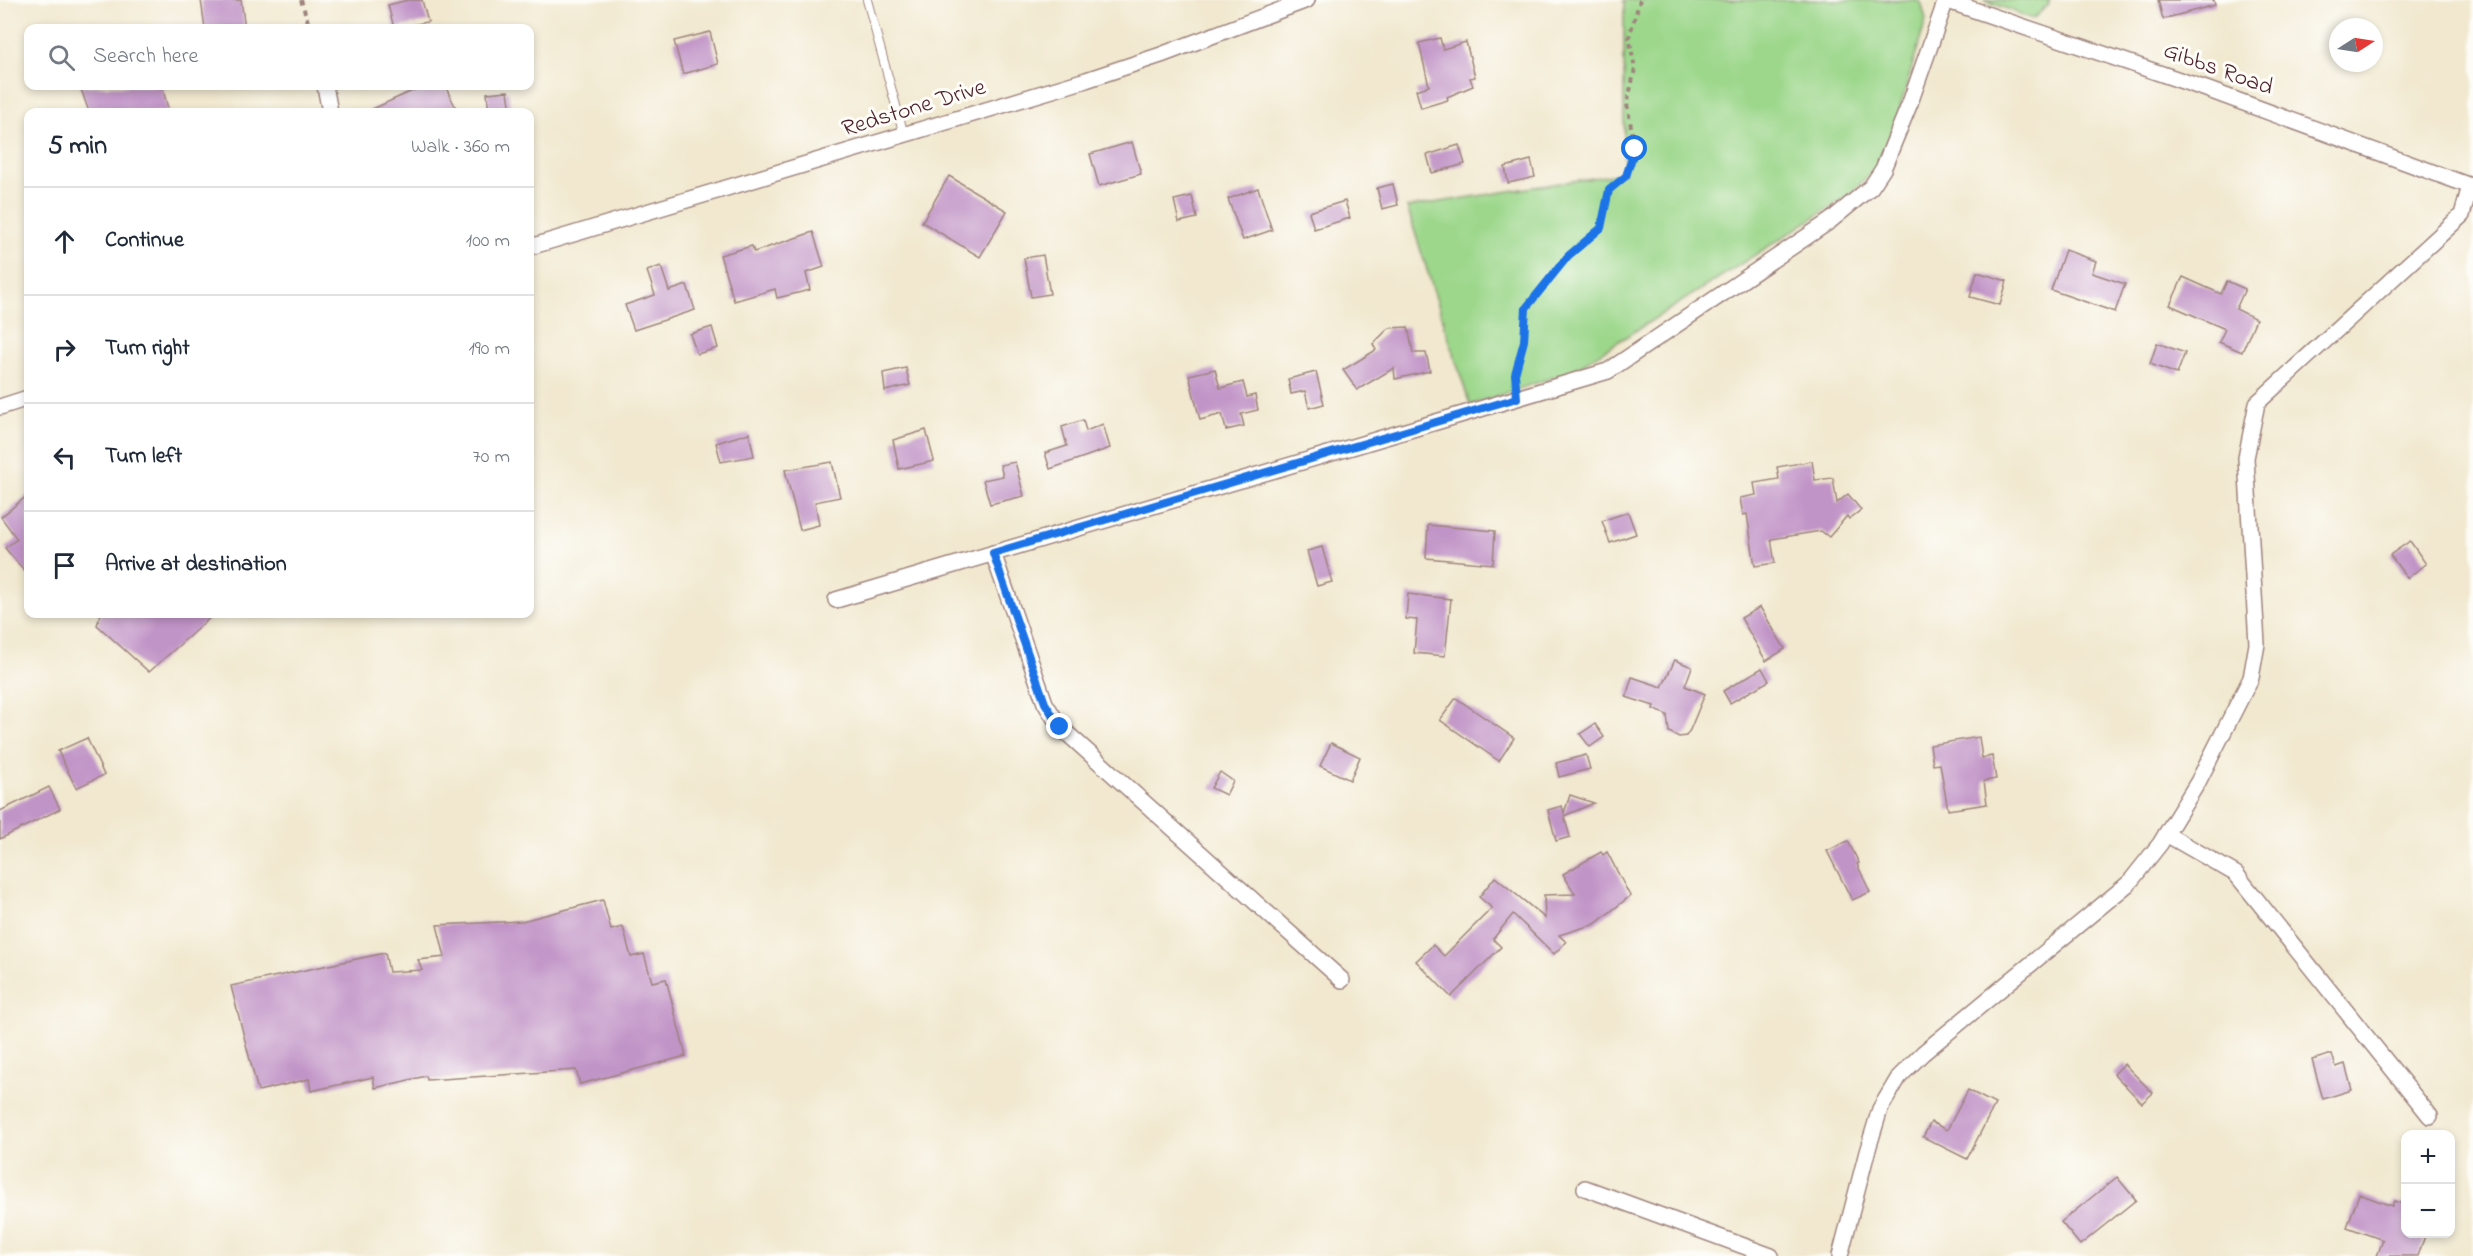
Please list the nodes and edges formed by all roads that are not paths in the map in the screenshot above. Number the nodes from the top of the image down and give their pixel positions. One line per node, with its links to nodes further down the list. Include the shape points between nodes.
1 (867, 0): 6 (lane)
2 (1945, 0): 7 (street, Gibbs Road, via 2206,88); 11 (street, via 1910,103 1878,179 1830,221 1608,371)
3 (1300, 1): 6 (street, Redstone Drive, via 1118,69)
4 (326, 90): 5 (street)
5 (329, 108)
6 (904, 135): 8 (street, Redstone Drive)
7 (2471, 187): 13 (street, via 2462,215 2257,403 2246,458 2257,644 2250,678 2198,782)
8 (534, 246)
9 (24, 399): 10 (street)
10 (0, 407)
11 (993, 553): 12 (street); 14 (street, via 1045,703 1060,727)
12 (836, 600)
13 (2166, 834): 15 (street, via 2236,874); 18 (street, via 2129,883 1899,1077 1880,1109)
14 (1342, 980)
15 (2430, 1116)
16 (1585, 1188): 17 (street)
17 (1771, 1256)
18 (1840, 1256)

